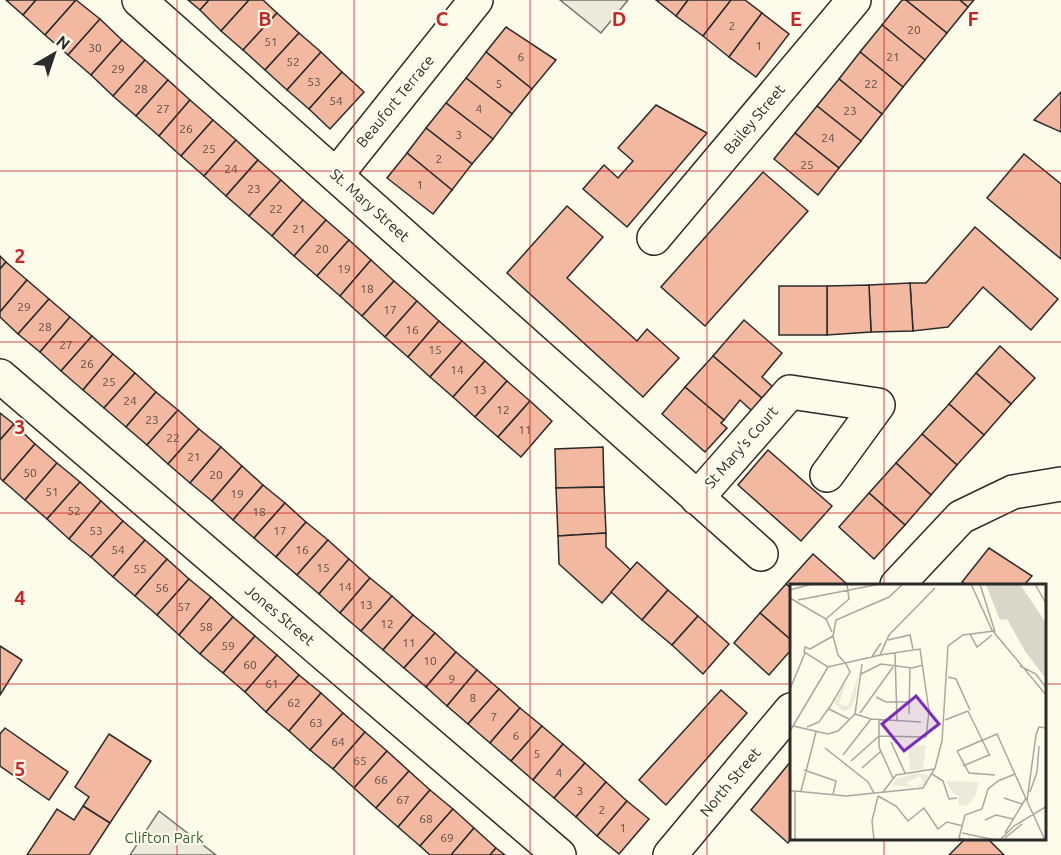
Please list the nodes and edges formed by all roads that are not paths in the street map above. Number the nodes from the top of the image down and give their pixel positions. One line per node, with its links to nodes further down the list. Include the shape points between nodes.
1 (139, 0): 4 (street, St. Mary Street)
2 (476, 0): 4 (street, Beaufort Terrace)
3 (840, 5): 5 (street, Bailey Street)
4 (337, 174): 7 (street, St. Mary Street)
5 (654, 238)
6 (0, 376): 14 (street, Jones Street)
7 (600, 412): 10 (street, St Mary's Court)
8 (827, 475): 10 (street, St Mary's Court, via 878,405 790,392)
9 (1061, 484): 12 (street, via 1013,492 961,517)
10 (697, 498): 11 (street, St Mary's Court)
11 (761, 554)
12 (898, 584)
13 (790, 711): 15 (street, North Street)
14 (559, 855)
15 (670, 855)

